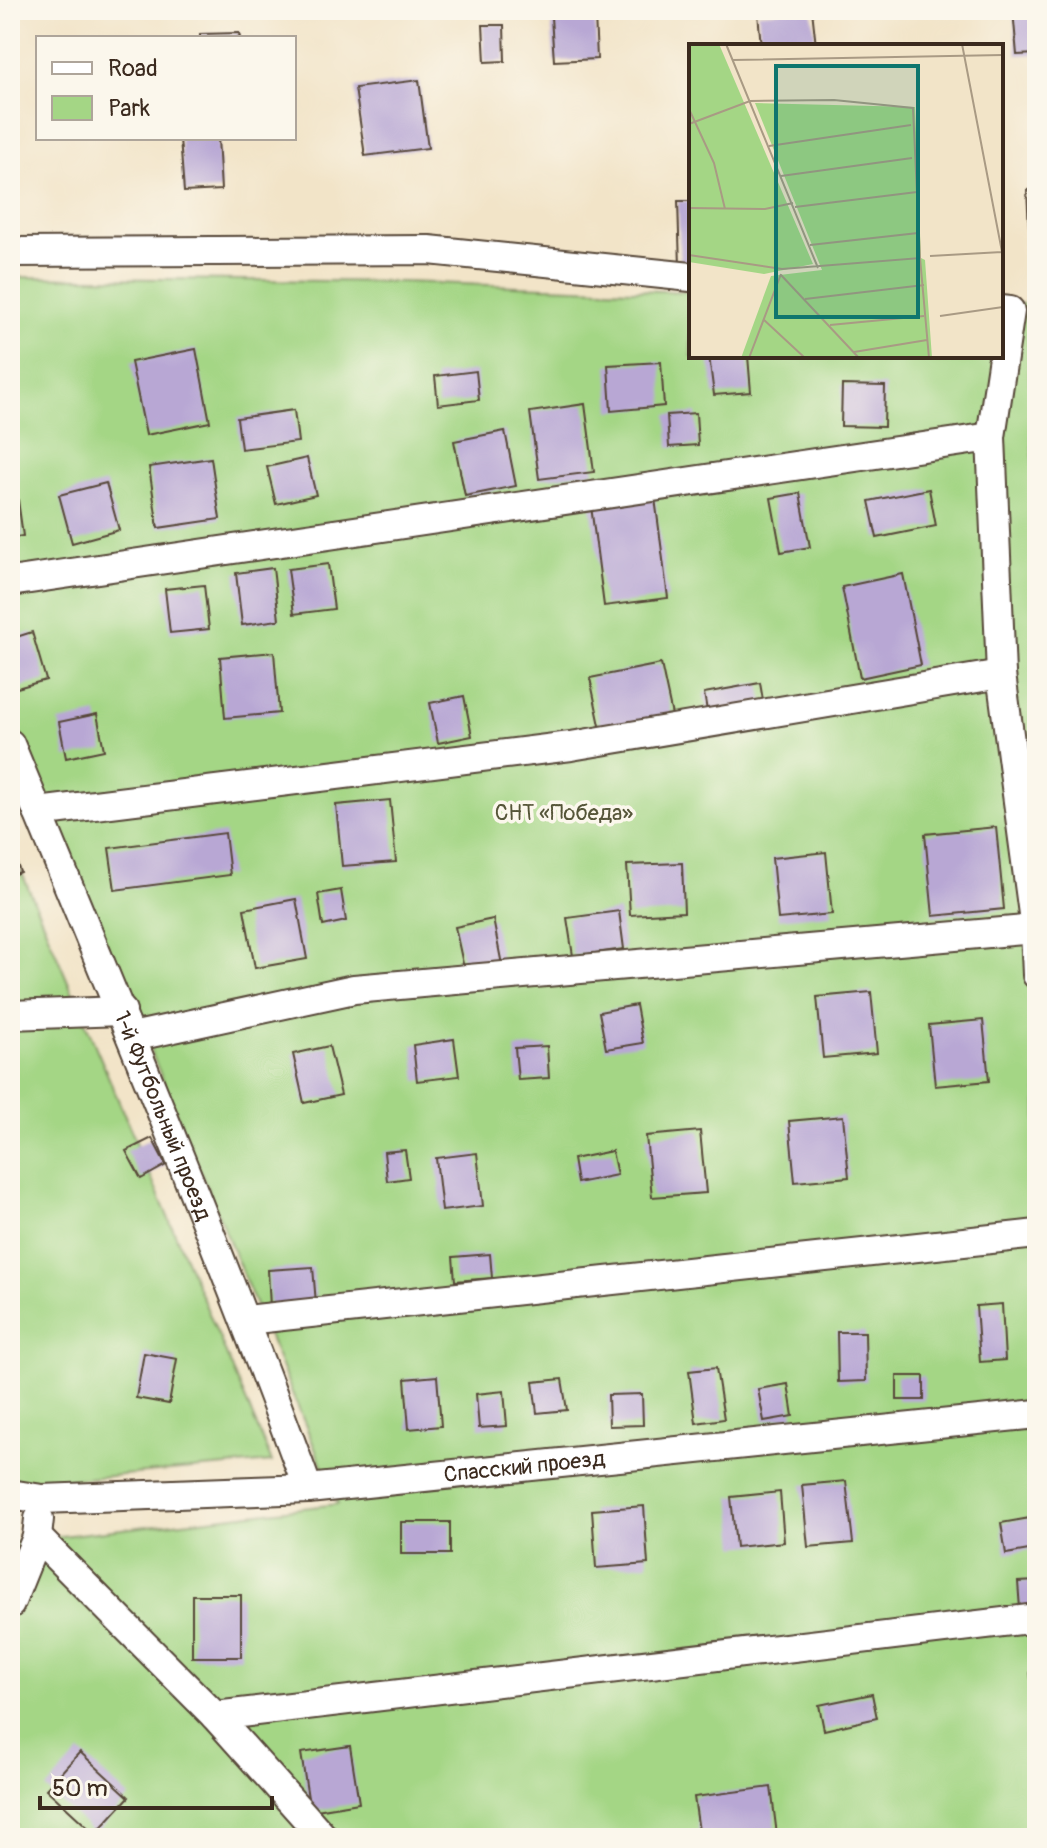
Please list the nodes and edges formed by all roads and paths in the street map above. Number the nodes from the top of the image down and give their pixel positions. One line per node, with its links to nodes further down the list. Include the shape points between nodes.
1 (10, 252): 2 (street, via 429,250)
2 (689, 277)
3 (1003, 310): 4 (street, via 1010,311)
4 (1003, 357)
5 (1003, 358): 6 (street)
6 (991, 437): 7 (street); 8 (street)
7 (10, 582)
8 (1001, 674): 10 (street, via 571,746); 11 (street)
9 (10, 744): 10 (street, 1-й Футбольный проезд)
10 (38, 812): 13 (street, 1-й Футбольный проезд)
11 (1035, 929): 12 (street); 15 (street, via 354,989)
12 (1037, 975)
13 (122, 1011): 14 (street); 15 (street, 1-й Футбольный проезд)
14 (10, 1015)
15 (132, 1037): 17 (street, 1-й Футбольный проезд)
16 (1037, 1234): 17 (street)
17 (246, 1320): 19 (street, 1-й Футбольный проезд)
18 (1037, 1414): 19 (street, Спасский проезд)
19 (308, 1489): 21 (street, Спасский проезд)
20 (10, 1494): 21 (street, Спасский проезд)
21 (42, 1499): 22 (street)
22 (37, 1537): 23 (street); 25 (street)
23 (10, 1604)
24 (1037, 1618): 25 (street)
25 (215, 1716): 26 (street)
26 (324, 1838)

